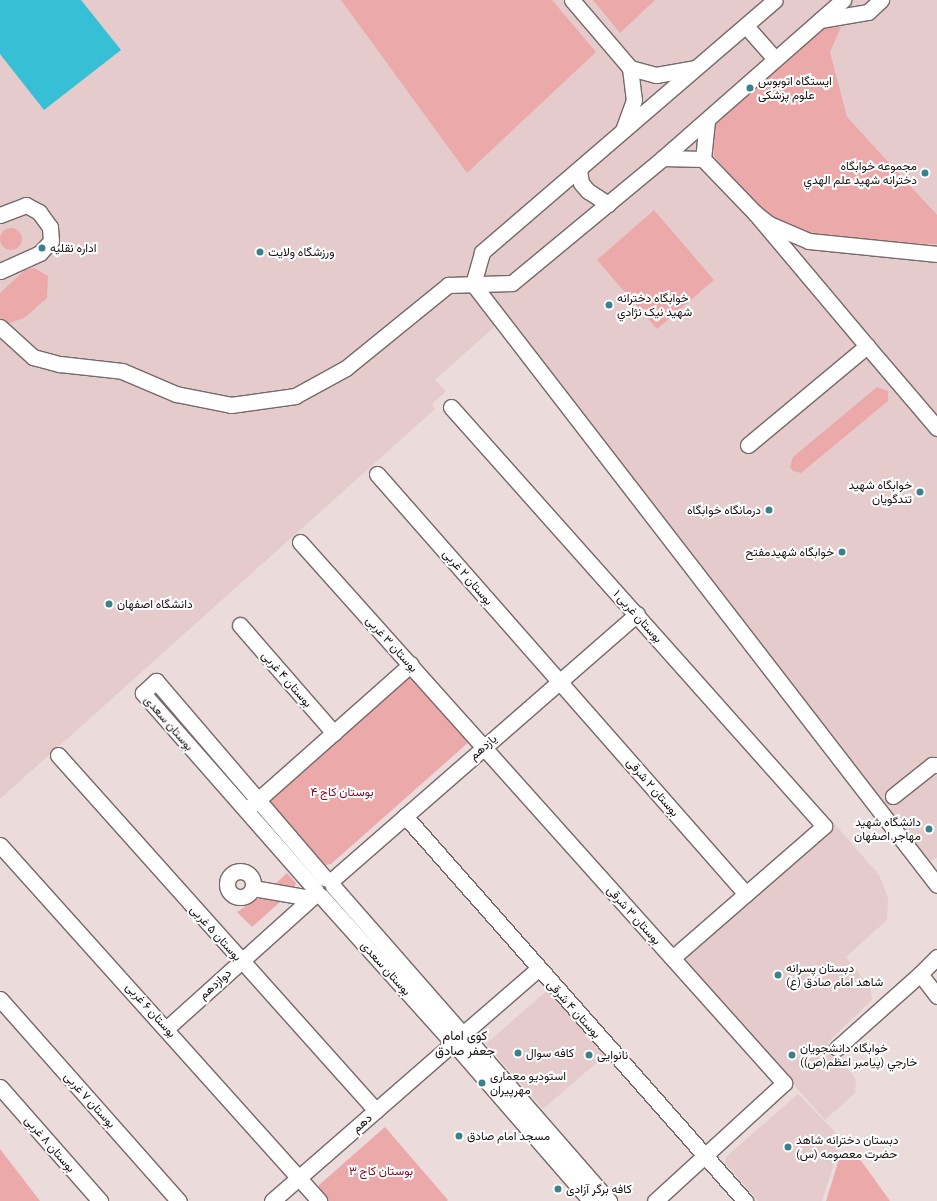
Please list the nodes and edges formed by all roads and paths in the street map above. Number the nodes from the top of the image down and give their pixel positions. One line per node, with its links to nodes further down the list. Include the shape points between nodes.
1 (572, 0): 9 (street)
2 (775, 0): 6 (street)
3 (843, 0): 5 (street)
4 (881, 0): 5 (street, via 868,12)
5 (820, 20): 7 (street)
6 (746, 26): 7 (street); 8 (street)
7 (775, 59): 10 (street)
8 (700, 66): 9 (street, via 674,74 656,75); 11 (street)
9 (630, 68): 11 (street, via 634,100)
10 (707, 120): 12 (street); 13 (street)
11 (621, 135): 14 (street)
12 (663, 158): 13 (street); 15 (street)
13 (703, 159): 16 (street)
14 (579, 170): 15 (street, via 581,183 588,191); 20 (street, via 482,252)
15 (608, 204): 20 (street, via 512,283)
16 (755, 213): 18 (street, via 769,224 815,242); 22 (street)
17 (0, 215): 19 (street, via 26,205 39,212 50,227 51,241 40,253)
18 (937, 254)
19 (0, 271)
20 (473, 284): 21 (street, via 448,285 346,368 295,396 232,405 176,394 122,371 60,364 33,357); 41 (street)
21 (0, 328)
22 (867, 346): 24 (street); 25 (street)
23 (451, 407): 28 (street, بوستان غربی ۱)
24 (937, 428)
25 (748, 446)
26 (377, 474): 31 (street, بوستان ۲ غربی)
27 (300, 542): 30 (street, بوستان ۳ غربی)
28 (637, 614): 31 (street, یازدهم); 44 (street, بوستان غربی ۱, via 824,826)
29 (240, 625): 32 (street, بوستان ۴ غربی)
30 (411, 664): 32 (street); 33 (street, بوستان ۳ غربی)
31 (559, 681): 33 (street, یازدهم); 44 (street, بوستان ۲ شرقی)
32 (334, 733): 37 (street)
33 (483, 747): 39 (street, یازدهم); 46 (street, بوستان ۳ شرقی)
34 (58, 754): 47 (street, بوستان ۵ غربی)
35 (937, 765): 36 (street, via 932,764)
36 (893, 796)
37 (257, 800): 38 (street); 38 (street, بوستان سعدی, via 156,682 143,693); 43 (street, بوستان سعدی)
38 (246, 811): 43 (street, بوستان سعدی)
39 (405, 816): 43 (street, یازدهم); 48 (street, بوستان ۴ شرقی)
40 (0, 845): 52 (street, بوستان ۶ غربی)
41 (937, 885)
42 (253, 888): 43 (street)
43 (322, 889): 47 (street, دوازدهم); 53 (street, بوستان سعدی)
44 (746, 894): 46 (street)
45 (937, 957): 49 (street)
46 (672, 958): 57 (street, بوستان ۳ شرقی, via 784,1083)
47 (241, 961): 52 (street, دوازدهم); 56 (street, بوستان ۵ غربی)
48 (538, 969): 53 (street, دهم); 57 (street, بوستان ۴ شرقی)
49 (920, 974): 50 (street); 54 (street)
50 (937, 996)
51 (0, 999): 60 (street, بوستان ۷ غربی)
52 (167, 1028): 58 (street, بوستان ۶ غربی)
53 (458, 1038): 56 (street, دهم); 63 (street, بوستان سعدی); 64 (street, بوستان سعدی)
54 (837, 1048)
55 (0, 1087): 59 (street, بوستان ۸ غربی)
56 (376, 1111): 58 (street, دهم)
57 (704, 1155): 65 (street); 66 (street, بوستان ۴ شرقی)
58 (299, 1178): 61 (street, دهم); 62 (street, بوستان ۶ غربی)
59 (100, 1201)
60 (179, 1201)
61 (272, 1201)
62 (319, 1201)
63 (590, 1201)
64 (609, 1201)
65 (655, 1201)
66 (745, 1201)

